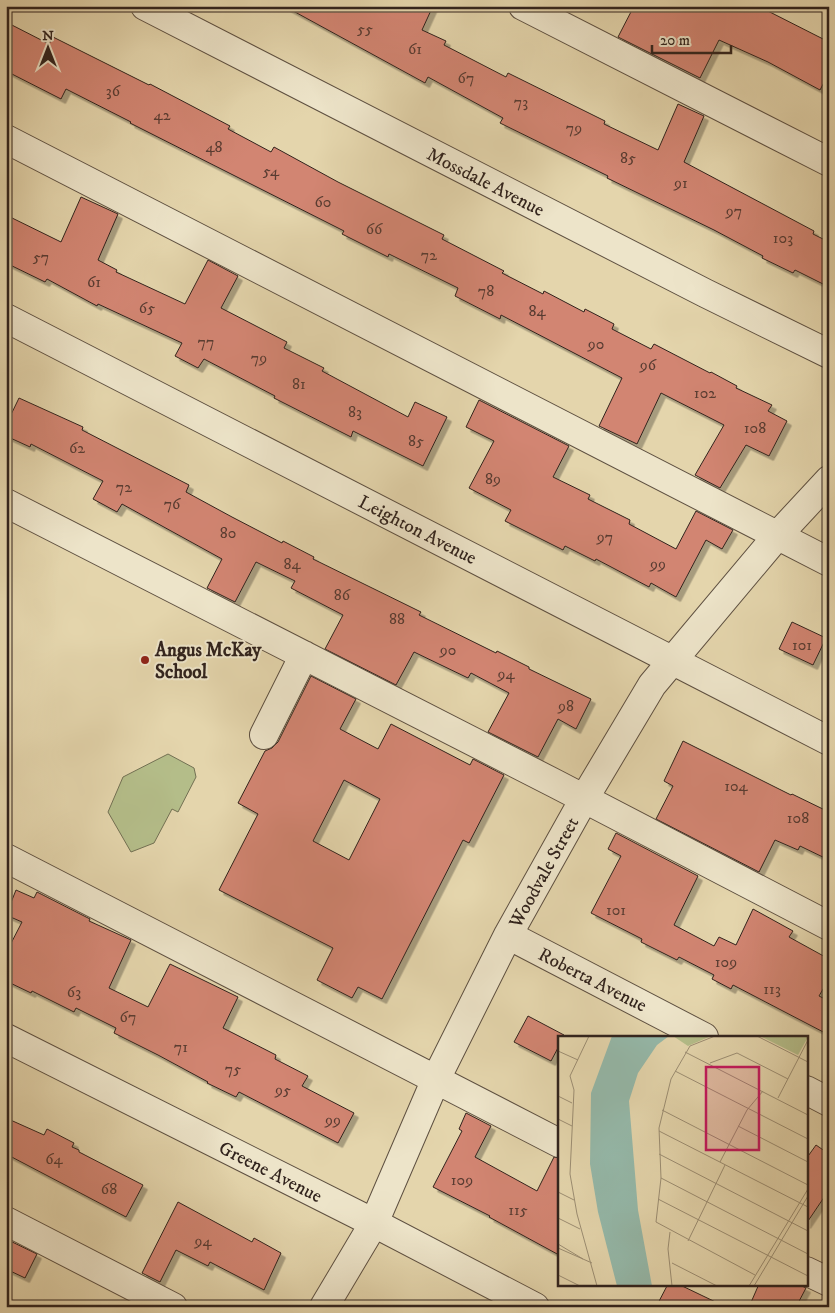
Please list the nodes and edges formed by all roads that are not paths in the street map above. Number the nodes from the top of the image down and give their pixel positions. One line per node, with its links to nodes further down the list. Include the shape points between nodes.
1 (144, 6): 6 (street, Mossdale Avenue, via 705,294)
2 (523, 6): 4 (street)
3 (6, 139): 9 (street)
4 (829, 162)
5 (6, 318): 12 (street, Leighton Avenue)
6 (829, 354)
7 (829, 480): 9 (street, Woodvale Street)
8 (6, 502): 11 (street)
9 (778, 536): 10 (street); 12 (street, Woodvale Street)
10 (829, 562)
11 (304, 655): 13 (street); 15 (street)
12 (672, 660): 14 (street, Leighton Avenue); 15 (street, Woodvale Street, via 652,685)
13 (264, 735)
14 (829, 741)
15 (584, 798): 17 (street); 18 (street, Woodvale Street)
16 (6, 858): 21 (street)
17 (829, 926)
18 (508, 935): 19 (street, Roberta Avenue); 21 (street, Woodvale Street)
19 (702, 1036)
20 (6, 1038): 26 (street, Greene Avenue)
21 (436, 1079): 24 (street); 26 (street, Woodvale Street)
22 (808, 1091): 23 (street)
23 (829, 1102)
24 (558, 1142)
25 (6, 1221): 29 (street)
26 (374, 1223): 30 (street, Woodvale Street); 31 (street, Greene Avenue)
27 (808, 1271): 28 (street)
28 (829, 1282)
29 (173, 1307)
30 (324, 1307)
31 (535, 1307)

